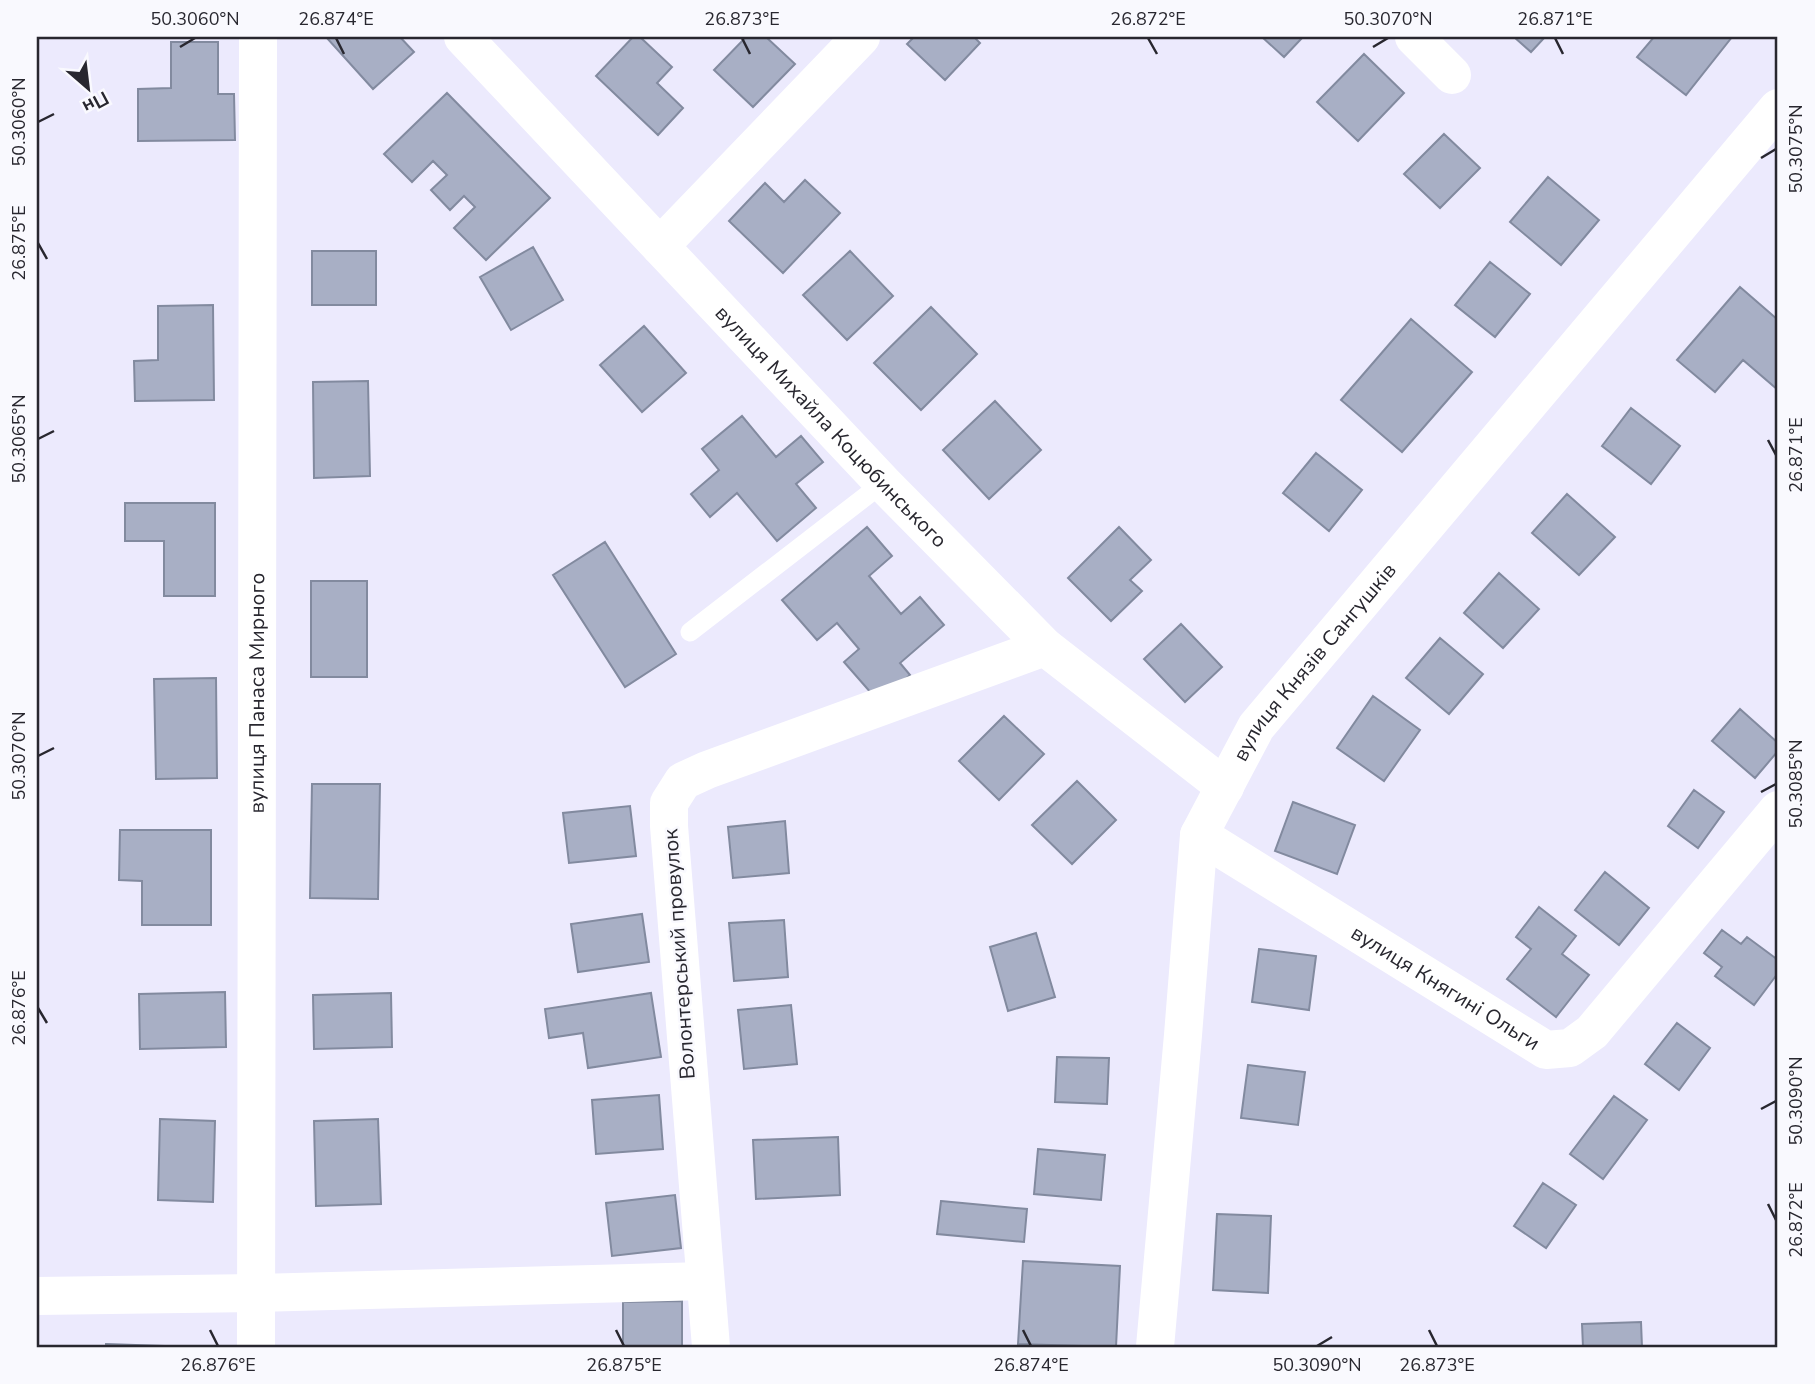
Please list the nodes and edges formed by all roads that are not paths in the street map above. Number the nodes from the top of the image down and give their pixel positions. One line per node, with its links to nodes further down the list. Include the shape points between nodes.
1 (258, 37): 15 (street, вулиця Панаса Мирного)
2 (463, 37): 7 (street, вулиця Михайла Коцюбинського)
3 (860, 37): 7 (street)
4 (1414, 37): 5 (street)
5 (1452, 75)
6 (1778, 108): 11 (street, вулиця Князів Сангушків, via 1256,727)
7 (660, 246): 8 (street, вулиця Михайла Коцюбинського)
8 (883, 483): 9 (lane); 10 (street, вулиця Михайла Коцюбинського)
9 (690, 632)
10 (1045, 647): 11 (street, вулиця Михайла Коцюбинського); 14 (street, Волонтерський провулок, via 707,770 683,781 669,803)
11 (1225, 787): 13 (street, вулиця Князів Сангушків)
12 (1778, 810): 13 (street, вулиця Княгині Ольги, via 1592,1032 1570,1048 1546,1050)
13 (1199, 835): 19 (street, вулиця Князів Сангушків)
14 (705, 1281): 15 (street); 18 (street, Волонтерський провулок)
15 (257, 1293): 16 (street); 17 (street, вулиця Панаса Мирного)
16 (37, 1296)
17 (256, 1347)
18 (711, 1347)
19 (1155, 1347)

